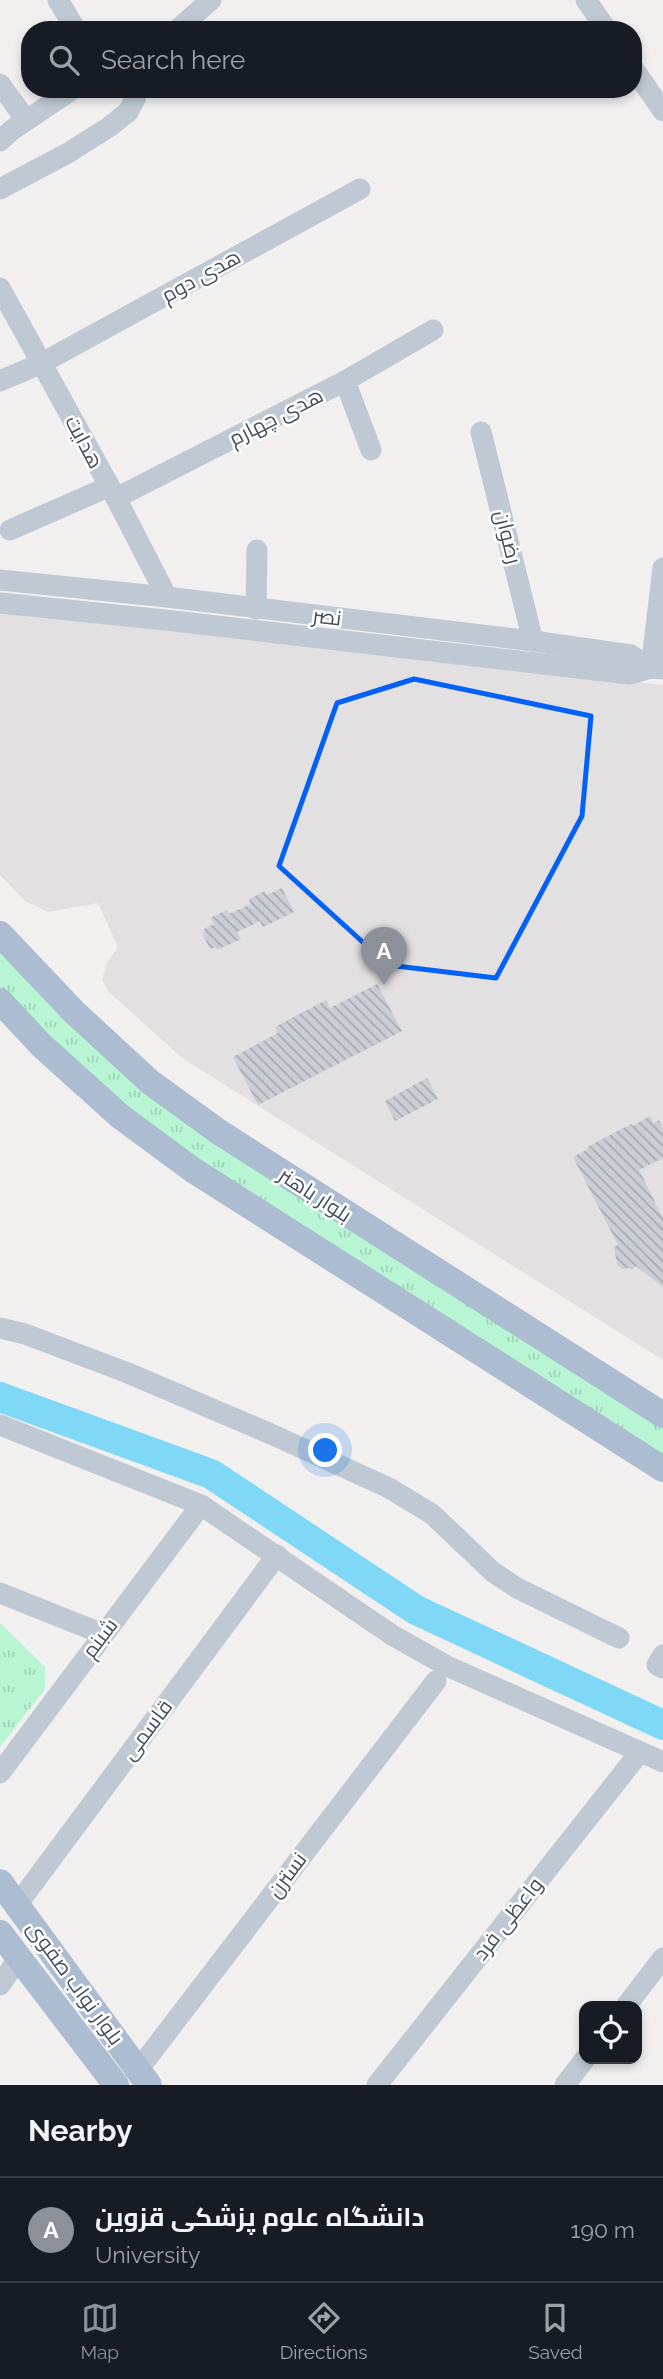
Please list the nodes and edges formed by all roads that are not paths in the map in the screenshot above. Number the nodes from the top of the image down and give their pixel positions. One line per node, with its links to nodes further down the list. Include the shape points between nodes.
1 (58, 0): 4 (street)
2 (211, 0): 5 (street)
3 (586, 0): 6 (street)
4 (71, 21)
5 (187, 21)
6 (601, 21)
7 (642, 81): 11 (street)
8 (0, 84): 12 (street)
9 (59, 98): 12 (street)
10 (135, 98): 14 (street, via 128,112 109,127)
11 (663, 111)
12 (26, 120): 13 (street)
13 (0, 141)
14 (0, 189)
15 (360, 189): 18 (street, هدی دوم)
16 (0, 288): 18 (street, هدایت)
17 (433, 330): 20 (street, هدی چهارم)
18 (42, 363): 19 (street, هدی دوم); 23 (street, هدایت)
19 (0, 381)
20 (345, 381): 22 (street); 23 (street, هدی چهارم)
21 (481, 432): 31 (street, رضوان)
22 (371, 450)
23 (112, 492): 24 (street, هدی چهارم); 28 (street, هدایت)
24 (10, 530)
25 (257, 550): 30 (street)
26 (663, 568): 32 (street)
27 (0, 580): 28 (street, نصر)
28 (167, 597): 30 (street, نصر)
29 (0, 603): 32 (street, نصر, via 629,674)
30 (257, 609): 31 (street, نصر)
31 (533, 641): 32 (street, نصر, via 631,655)
32 (657, 668)
33 (0, 934): 36 (main road, بلوار باهنر, via 74,1012 150,1082 219,1132)
34 (0, 1001): 38 (main road, via 121,1117 193,1170)
35 (0, 1328): 43 (street, via 140,1378 389,1488 432,1514 493,1572 517,1588)
36 (663, 1415)
37 (0, 1425): 39 (street)
38 (663, 1469)
39 (201, 1505): 40 (street); 42 (street, شبنم)
40 (277, 1555): 45 (street, via 392,1635 447,1666); 49 (street, قاسمی)
41 (0, 1593): 42 (street)
42 (103, 1634): 47 (street, شبنم)
43 (619, 1638)
44 (436, 1681): 56 (street, نسترن)
45 (640, 1752): 46 (street); 58 (street, واعظی فرد)
46 (663, 1762)
47 (0, 1773)
48 (0, 1882): 49 (main road, بلوار نواب صفوی)
49 (17, 1905): 56 (main road, بلوار نواب صفوی)
50 (0, 1933): 52 (main road, بلوار نواب صفوی)
51 (663, 1958): 54 (street)
52 (18, 1959): 53 (street); 57 (main road, بلوار نواب صفوی)
53 (0, 1985)
54 (630, 2001)
55 (581, 2064): 59 (street)
56 (143, 2077)
57 (116, 2085)
58 (377, 2085)
59 (565, 2085)

